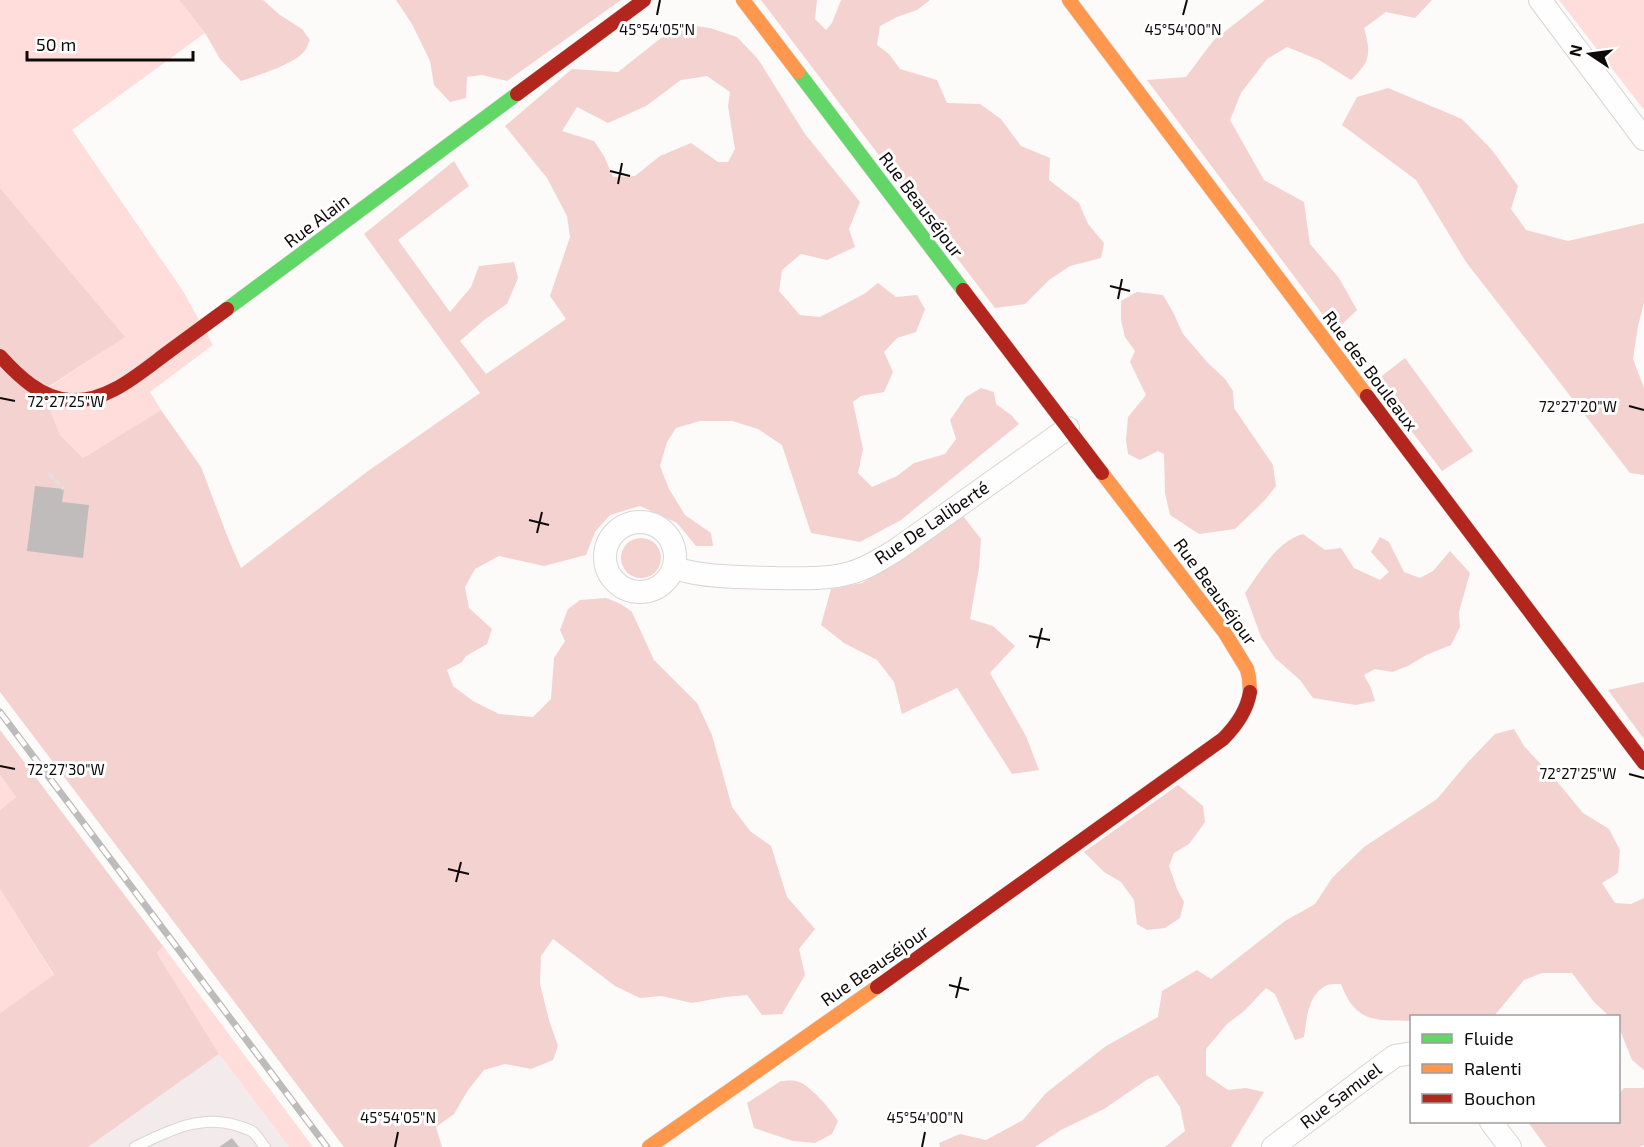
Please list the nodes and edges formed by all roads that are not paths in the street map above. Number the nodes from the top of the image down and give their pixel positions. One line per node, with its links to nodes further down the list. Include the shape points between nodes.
1 (644, 0): 6 (street, Rue Alain, via 224,313 122,384 79,400 60,399 31,386)
2 (743, 0): 7 (street, Rue Beauséjour)
3 (1069, 0): 9 (street, Rue des Bouleaux)
4 (1540, 0): 5 (street)
5 (1644, 139)
6 (0, 356)
7 (1068, 428): 8 (street, Rue De Laliberté, via 896,550 852,573 834,577 759,577); 14 (street, Rue Beauséjour, via 1240,656 1251,686 1242,715 1232,731 1213,747)
8 (674, 568)
9 (1644, 762)
10 (1410, 1053): 15 (street, Rue Samuel, via 1395,1056)
11 (1492, 1123): 16 (street)
12 (142, 1145): 13 (lane, via 177,1128 213,1122 245,1128)
13 (265, 1147)
14 (649, 1147)
15 (1273, 1147)
16 (1510, 1147)

